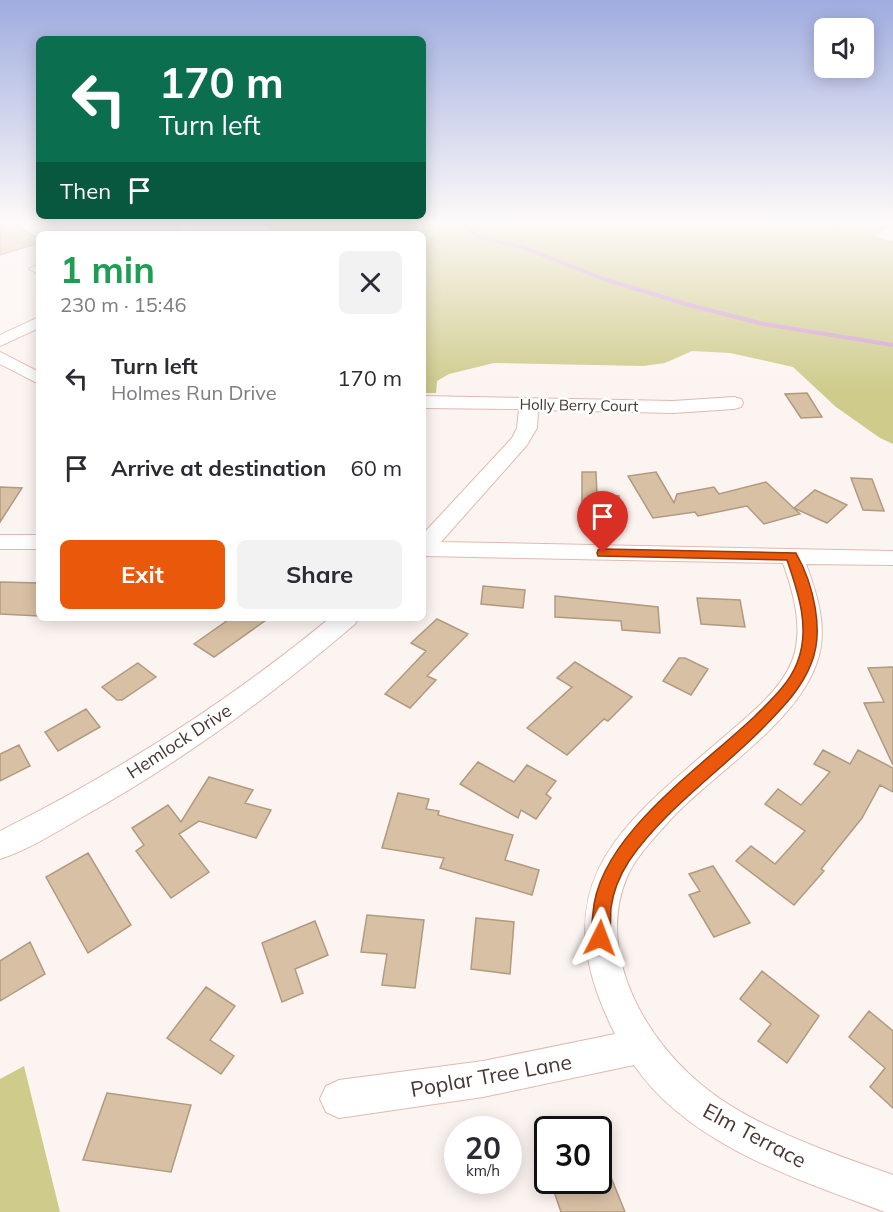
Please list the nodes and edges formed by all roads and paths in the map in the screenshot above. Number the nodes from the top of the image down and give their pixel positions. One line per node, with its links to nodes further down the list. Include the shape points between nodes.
1 (36, 323): 2 (street)
2 (0, 341)
3 (0, 357): 4 (street)
4 (36, 377)
5 (426, 402): 7 (street, Holly Berry Court)
6 (734, 403): 7 (street, Holly Berry Court, via 673,407)
7 (529, 404): 10 (street, via 528,424 520,441)
8 (0, 542): 9 (street)
9 (36, 542)
10 (426, 545)
11 (426, 548): 12 (street)
12 (792, 556): 13 (street); 16 (street, Elm Terrace, via 809,615 805,663 800,674 785,696 747,734 651,821 611,875 602,905 600,938 607,976 621,1013)
13 (893, 558)
14 (343, 621): 15 (street, Hemlock Drive, via 249,696 181,742)
15 (0, 846)
16 (641, 1046): 17 (street, Poplar Tree Lane, via 483,1079); 18 (street, Elm Terrace, via 694,1103 752,1138 815,1167)
17 (339, 1099)
18 (893, 1195)

